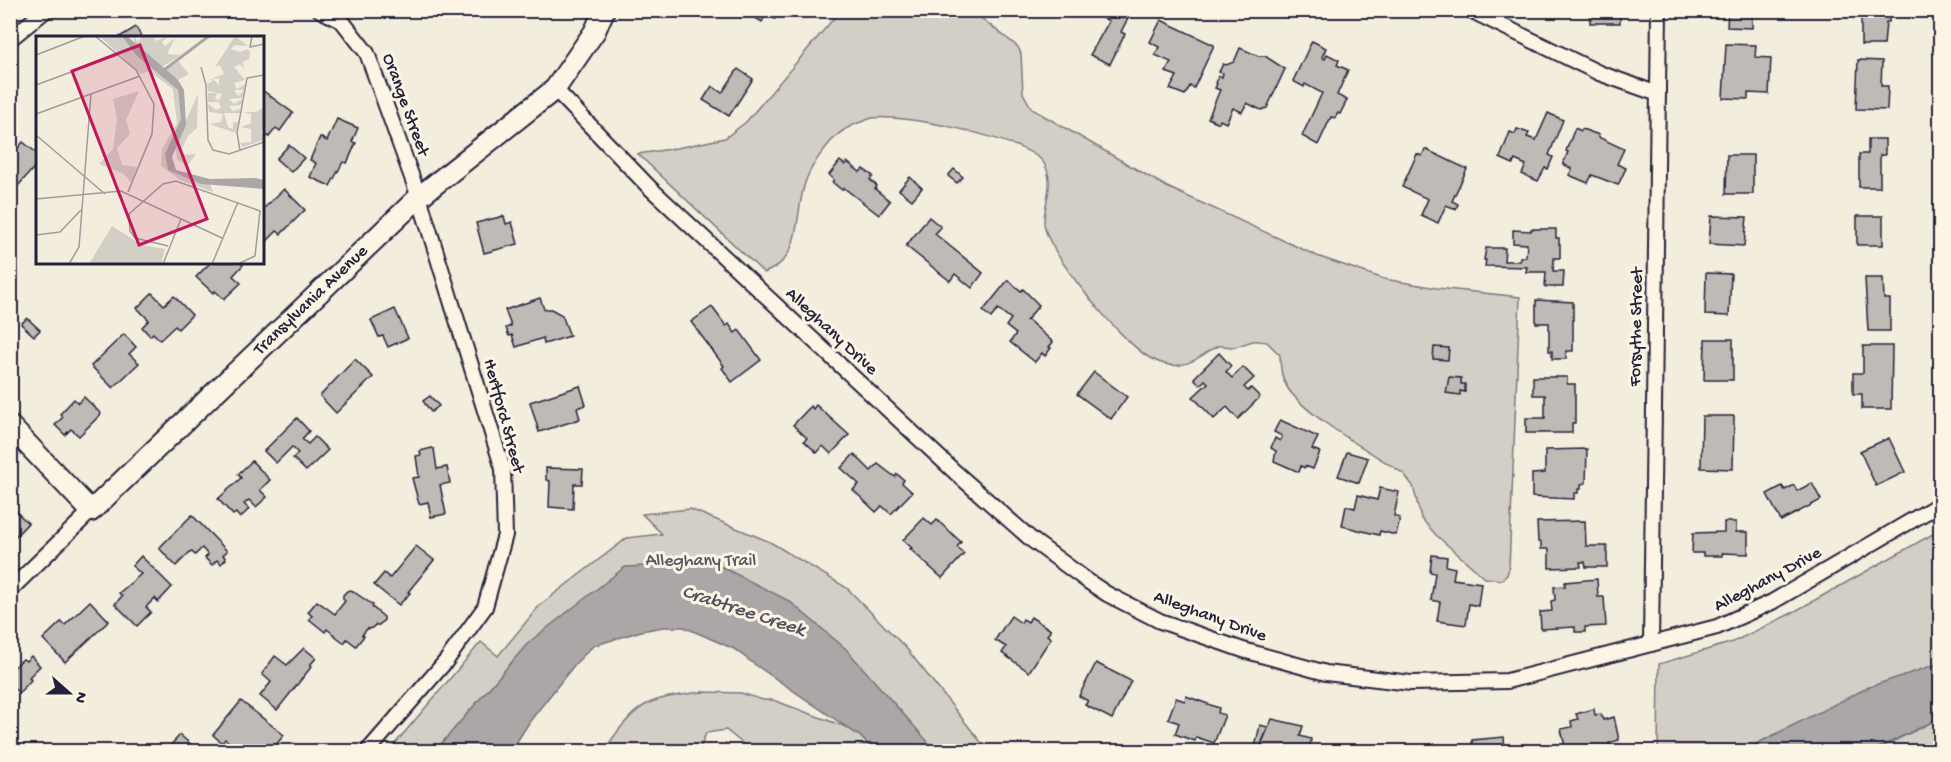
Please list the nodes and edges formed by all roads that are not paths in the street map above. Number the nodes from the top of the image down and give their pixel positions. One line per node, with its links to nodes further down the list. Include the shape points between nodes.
1 (46, 10): 6 (street)
2 (320, 10): 9 (street, Orange Street, via 342,21 367,53)
3 (604, 10): 7 (street, Transylvania Avenue, via 595,32)
4 (1470, 10): 8 (street, via 1599,73)
5 (1659, 10): 8 (street, Forsythe Street)
6 (10, 39)
7 (555, 89): 9 (street, Transylvania Avenue); 14 (street, Alleghany Drive, via 654,191 1032,540 1089,582 1160,621 1326,674 1412,682 1507,681)
8 (1658, 94): 14 (street, Forsythe Street)
9 (419, 197): 12 (street, Transylvania Avenue); 15 (street, Hertford Street, via 503,470 505,536 485,607 446,661)
10 (10, 426): 12 (street)
11 (1941, 504): 14 (street, Alleghany Drive, via 1773,602 1717,627)
12 (91, 511): 13 (street, Transylvania Avenue)
13 (10, 590)
14 (1651, 644)
15 (368, 752)

